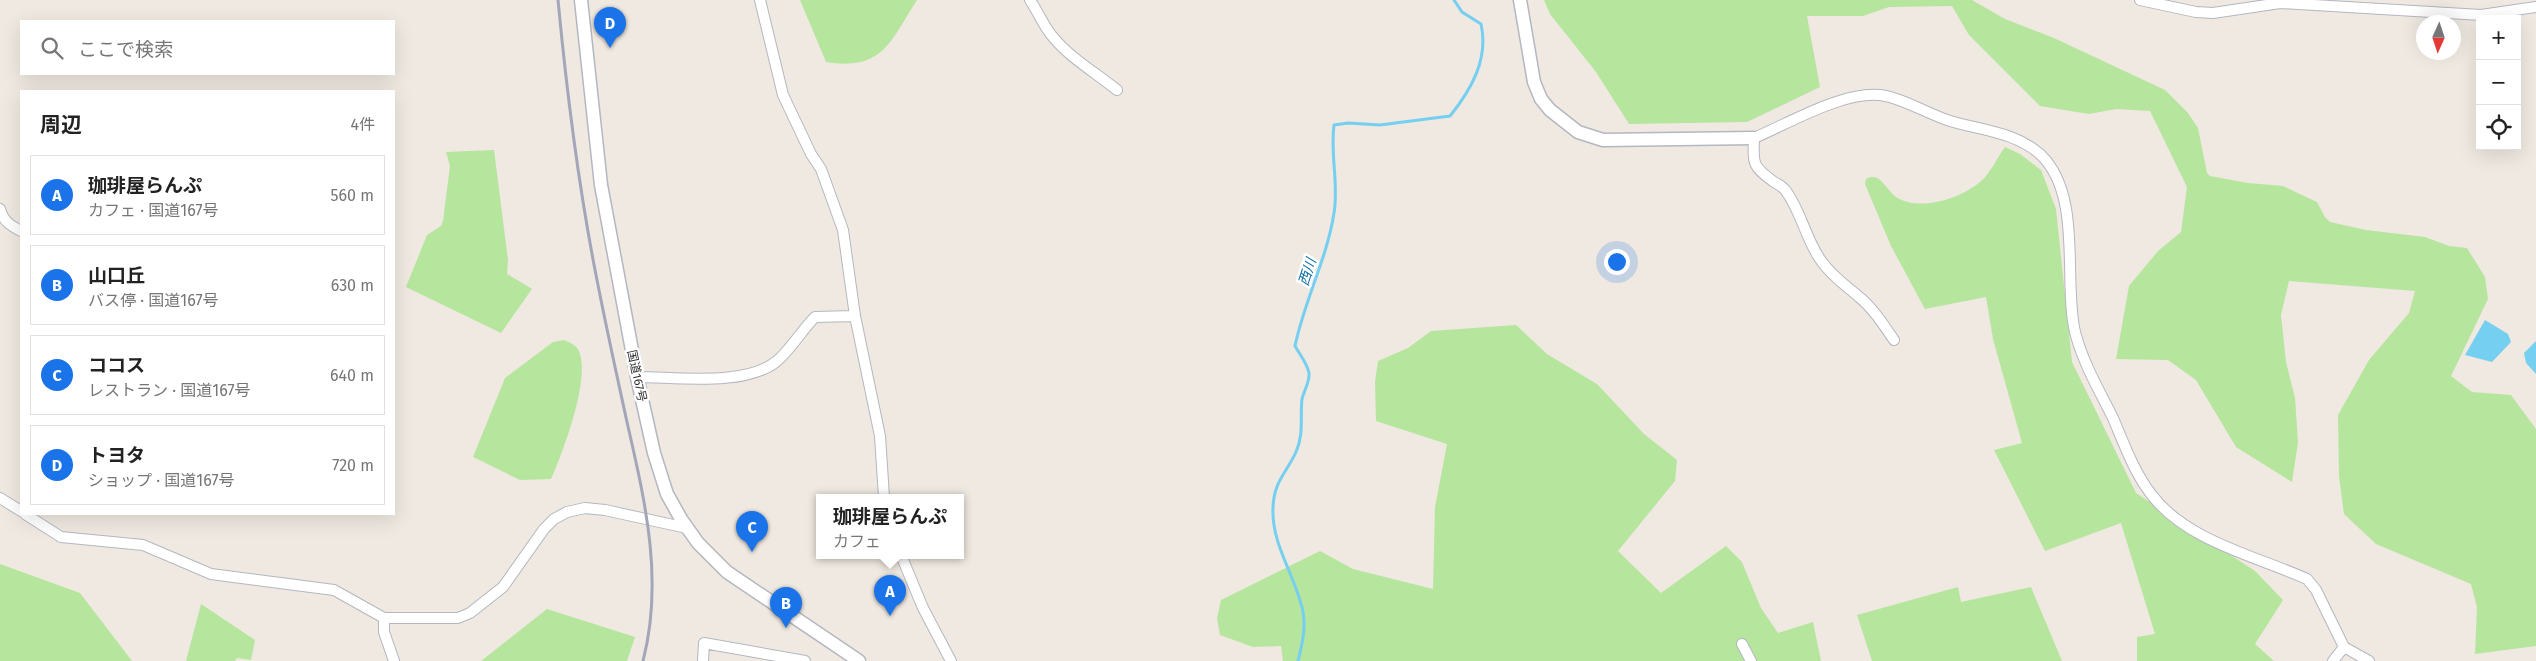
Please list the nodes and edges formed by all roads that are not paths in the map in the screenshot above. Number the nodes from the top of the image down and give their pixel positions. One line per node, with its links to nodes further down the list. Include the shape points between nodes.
1 (581, 0): 13 (street, 国道167号, via 601,185)
2 (760, 0): 11 (street, via 783,95 822,170 843,230)
3 (1030, 0): 7 (street, via 1051,36 1068,54)
4 (1520, 0): 8 (street, via 1534,82 1541,99 1578,132 1603,140)
5 (2140, 0): 6 (street, via 2213,13 2280,3 2481,15)
6 (2536, 7)
7 (1117, 90)
8 (1754, 138): 12 (street, via 1753,160 1758,171 1784,188 1821,261 1835,278 1859,296); 22 (street, via 1834,104 1862,95 1878,95 2009,137 2033,149 2051,168 2066,210 2076,333 2091,375 2137,473 2168,512 2202,535 2307,579 2316,590)
9 (0, 210): 10 (street, via 10,226)
10 (20, 231)
11 (855, 316): 13 (street, via 815,317 792,347 776,362 756,373 728,377); 14 (street, via 880,436)
12 (1894, 340)
13 (637, 377): 18 (street, 国道167号, via 660,475)
14 (884, 494)
15 (0, 498): 16 (street)
16 (20, 511)
17 (27, 515): 20 (street, via 61,537 143,545 211,574 334,590)
18 (687, 528): 20 (street, via 605,510 585,508 572,511 549,523 503,587 468,615 458,618); 26 (street, 国道167号, via 727,572)
19 (903, 559): 27 (street, via 923,608)
20 (384, 618): 23 (street, via 384,632)
21 (1742, 644): 28 (street)
22 (2344, 647): 29 (street); 30 (street)
23 (394, 661)
24 (703, 661): 25 (street, via 704,643)
25 (805, 661)
26 (859, 661)
27 (951, 661)
28 (1752, 661)
29 (2333, 661)
30 (2369, 661)

